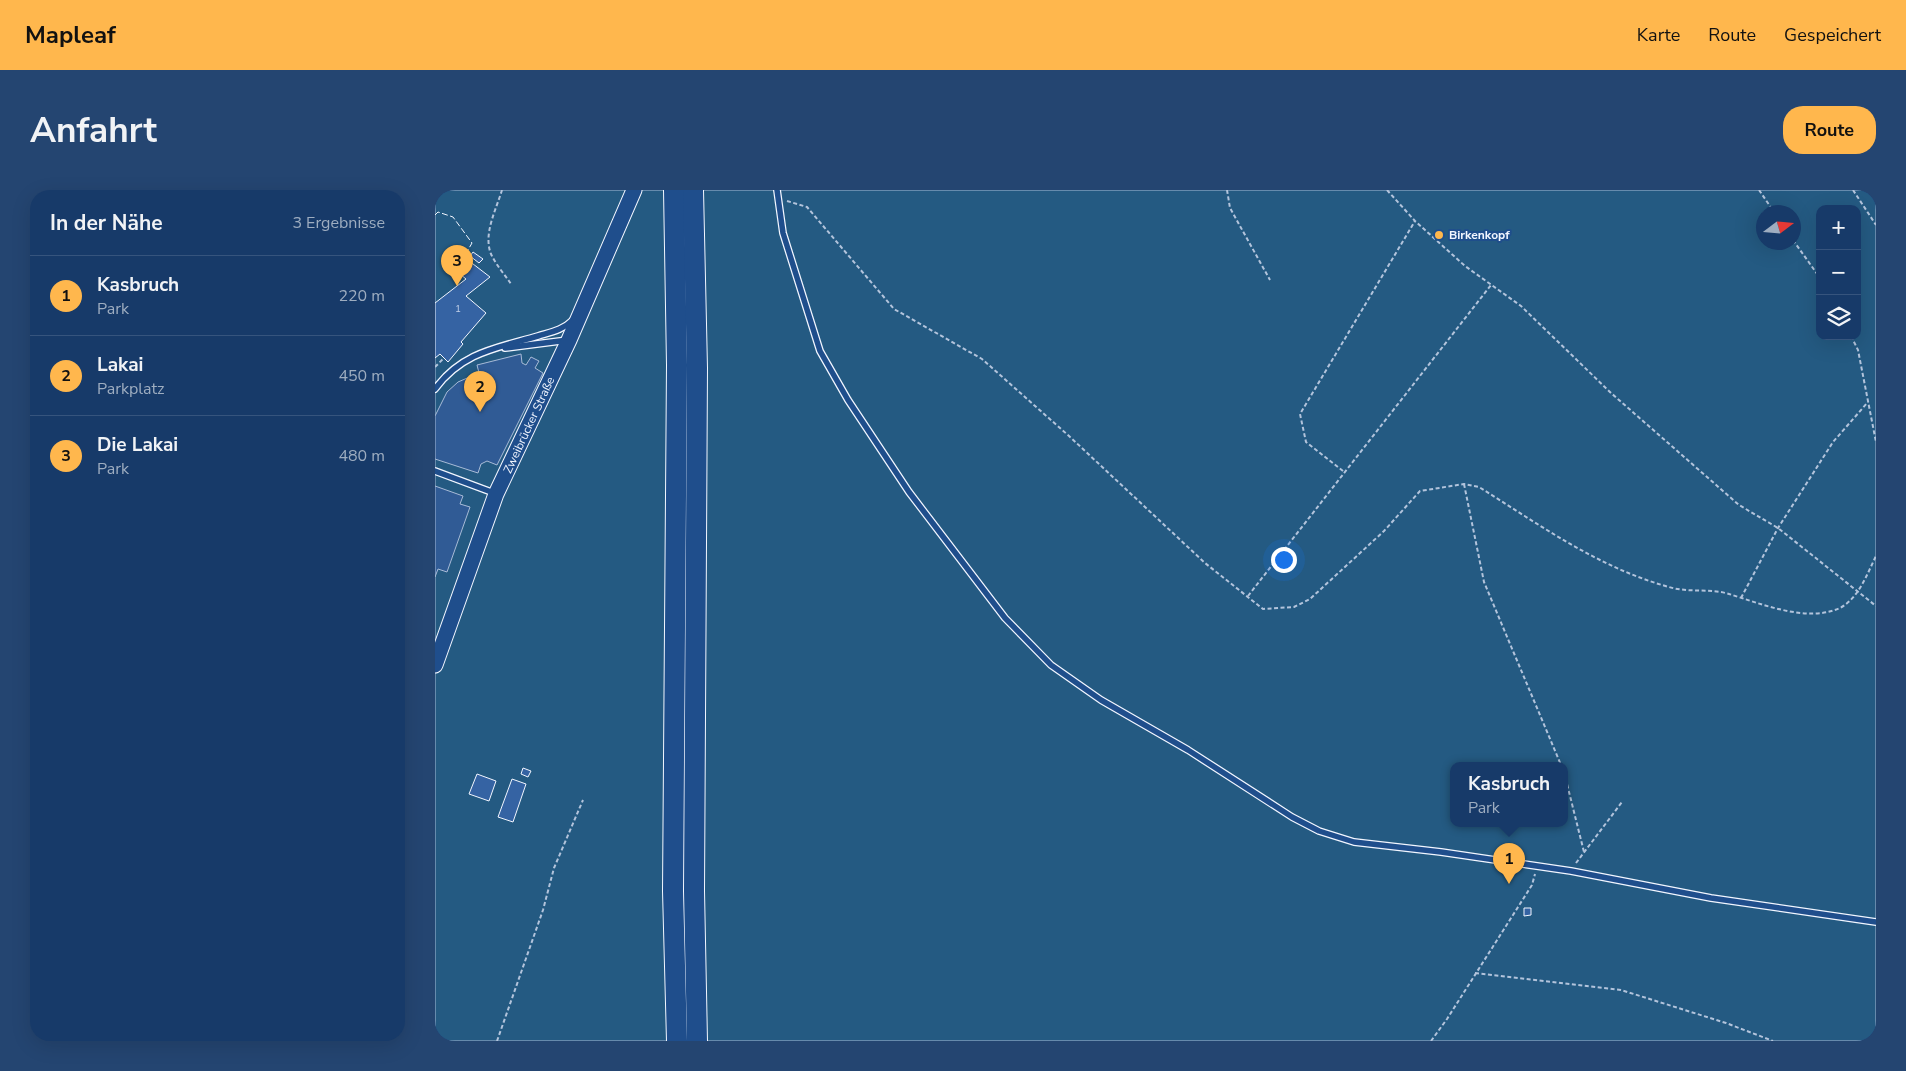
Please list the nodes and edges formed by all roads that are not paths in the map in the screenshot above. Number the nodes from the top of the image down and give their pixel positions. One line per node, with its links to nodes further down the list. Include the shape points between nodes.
1 (634, 190): 4 (main road, Zweibrücker Straße)
2 (680, 190): 12 (highway, via 673,892); 13 (highway, via 697,368 694,891)
3 (777, 190): 11 (lane, via 783,233 820,351 848,400 909,492 1005,618 1051,665 1101,700 1187,750 1291,817 1319,831 1354,842 1538,866 1711,898)
4 (580, 314): 5 (main road, Zweibrücker Straße); 6 (lane, via 556,330)
5 (569, 340): 6 (lane); 9 (main road, Zweibrücker Straße)
6 (488, 350): 7 (lane, via 451,369)
7 (435, 389)
8 (435, 471): 9 (lane)
9 (496, 494): 10 (main road, Zweibrücker Straße)
10 (435, 665)
11 (1876, 922)
12 (677, 1041)
13 (697, 1041)

